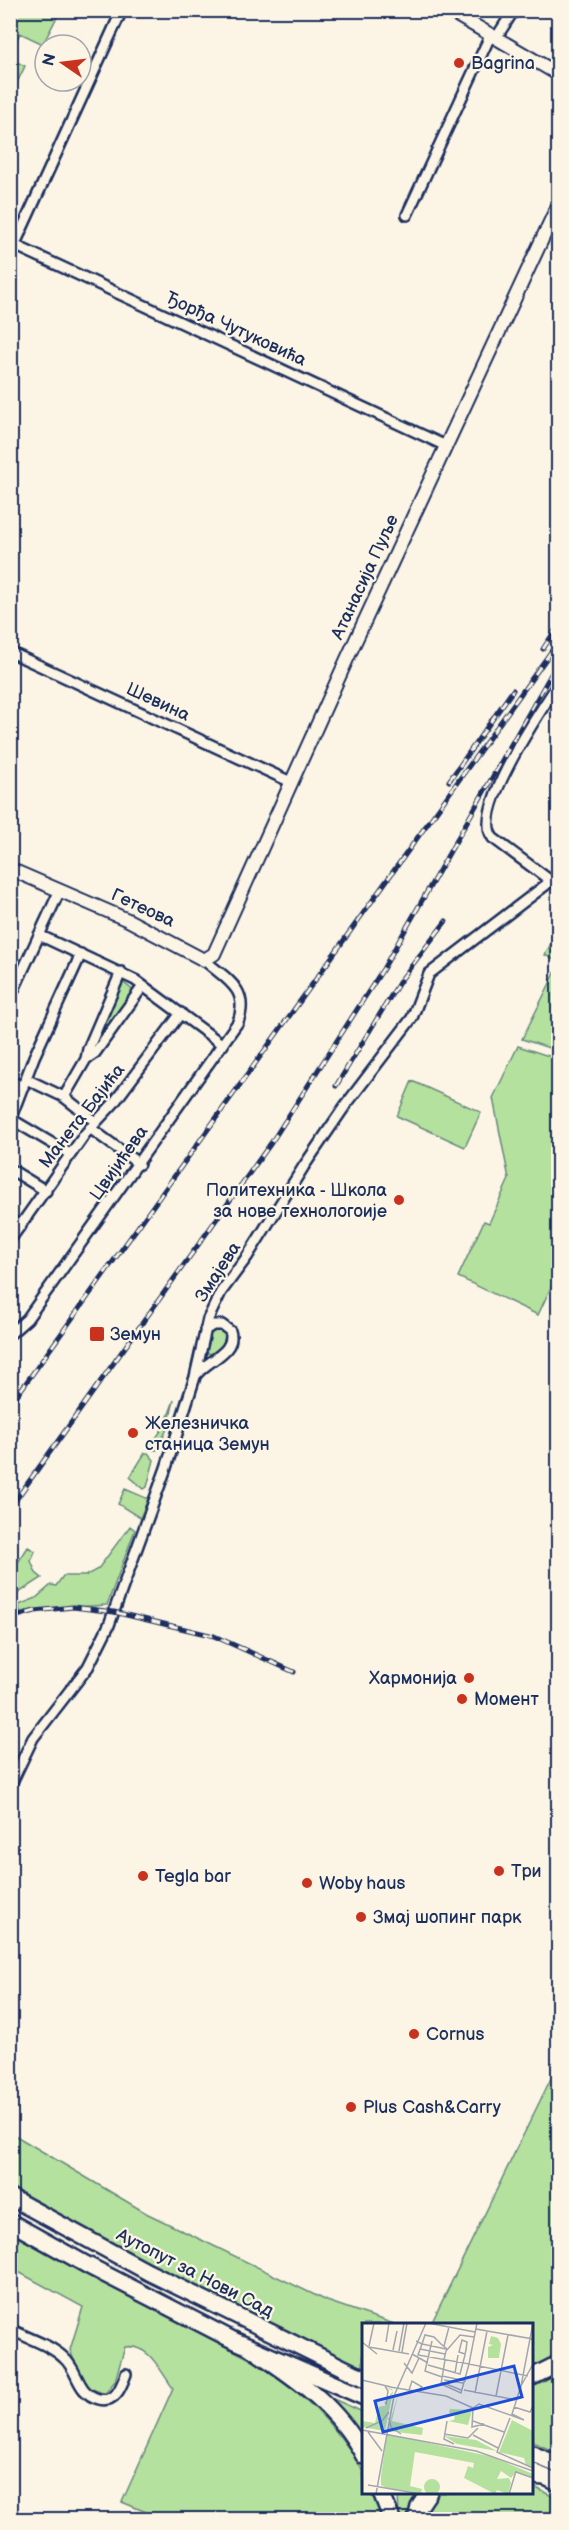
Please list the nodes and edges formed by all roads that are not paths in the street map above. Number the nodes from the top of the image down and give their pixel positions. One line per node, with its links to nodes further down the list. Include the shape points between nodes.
1 (122, 10): 8 (street)
2 (448, 10): 4 (street)
3 (514, 10): 4 (street)
4 (494, 36): 5 (street); 7 (street)
5 (558, 74)
6 (558, 205): 10 (street, Атанасија Пуље)
7 (407, 215)
8 (13, 244): 9 (street); 10 (street, Ђорђа Чутуковића)
9 (10, 255)
10 (446, 446): 13 (street, Атанасија Пуље)
11 (10, 652): 13 (street, Шевина)
12 (558, 684): 15 (street, via 505,771 489,823 493,838)
13 (291, 782): 19 (street, Атанасија Пуље, via 220,944 212,957)
14 (10, 869): 16 (street, Гетеова)
15 (554, 880): 39 (street, Змајева, via 429,974 412,1018 327,1132)
16 (60, 890): 17 (street); 19 (street, Гетеова)
17 (39, 935): 18 (street); 22 (street)
18 (81, 954): 20 (street); 28 (street)
19 (204, 960): 23 (street, Гетеова, via 238,990)
20 (121, 972): 21 (street); 26 (street)
21 (143, 986): 24 (street); 26 (street, via 95,1053)
22 (10, 998)
23 (242, 1003): 25 (street, Цвијићева, via 238,1022)
24 (181, 1013): 25 (street); 31 (street, Манета Бајића)
25 (222, 1045): 33 (street, Цвијићева)
26 (86, 1059): 29 (street)
27 (10, 1081): 28 (street)
28 (25, 1083): 29 (street); 30 (street)
29 (64, 1097): 31 (street)
30 (11, 1119): 32 (street)
31 (93, 1125): 32 (street, Манета Бајића); 33 (street)
32 (70, 1154): 35 (street, Манета Бајића)
33 (139, 1164): 42 (street, Цвијићева, via 27,1319)
34 (10, 1169): 35 (street)
35 (46, 1191): 37 (street, Манета Бајића)
36 (10, 1220): 37 (street)
37 (21, 1226): 38 (street, Манета Бајића)
38 (10, 1240)
39 (215, 1304): 40 (street); 41 (street, Змајева)
40 (217, 1324): 41 (street); 44 (street, via 226,1327 232,1339 227,1349)
41 (205, 1330): 43 (street, Змајева)
42 (10, 1334)
43 (202, 1346): 44 (street); 45 (street, Змајева)
44 (214, 1358): 45 (street)
45 (195, 1377): 48 (street, Змајева, via 160,1487 99,1647 40,1728)
46 (10, 1680): 47 (street)
47 (10, 1689)
48 (10, 1786)
49 (10, 2197): 55 (main road, Аутопут за Нови Сад, via 148,2272)
50 (10, 2222): 52 (main road)
51 (10, 2330): 54 (street, via 64,2357 76,2380 91,2396 103,2400 113,2397)
52 (252, 2349): 57 (main road); 58 (main road, via 325,2403)
53 (558, 2364): 56 (main road)
54 (126, 2374)
55 (360, 2376)
56 (533, 2376)
57 (362, 2397)
58 (362, 2454)
59 (533, 2455): 60 (main road)
60 (558, 2465)
61 (381, 2494): 64 (main road)
62 (394, 2494): 64 (main road)
63 (428, 2494): 65 (main road)
64 (393, 2520)
65 (416, 2520)

